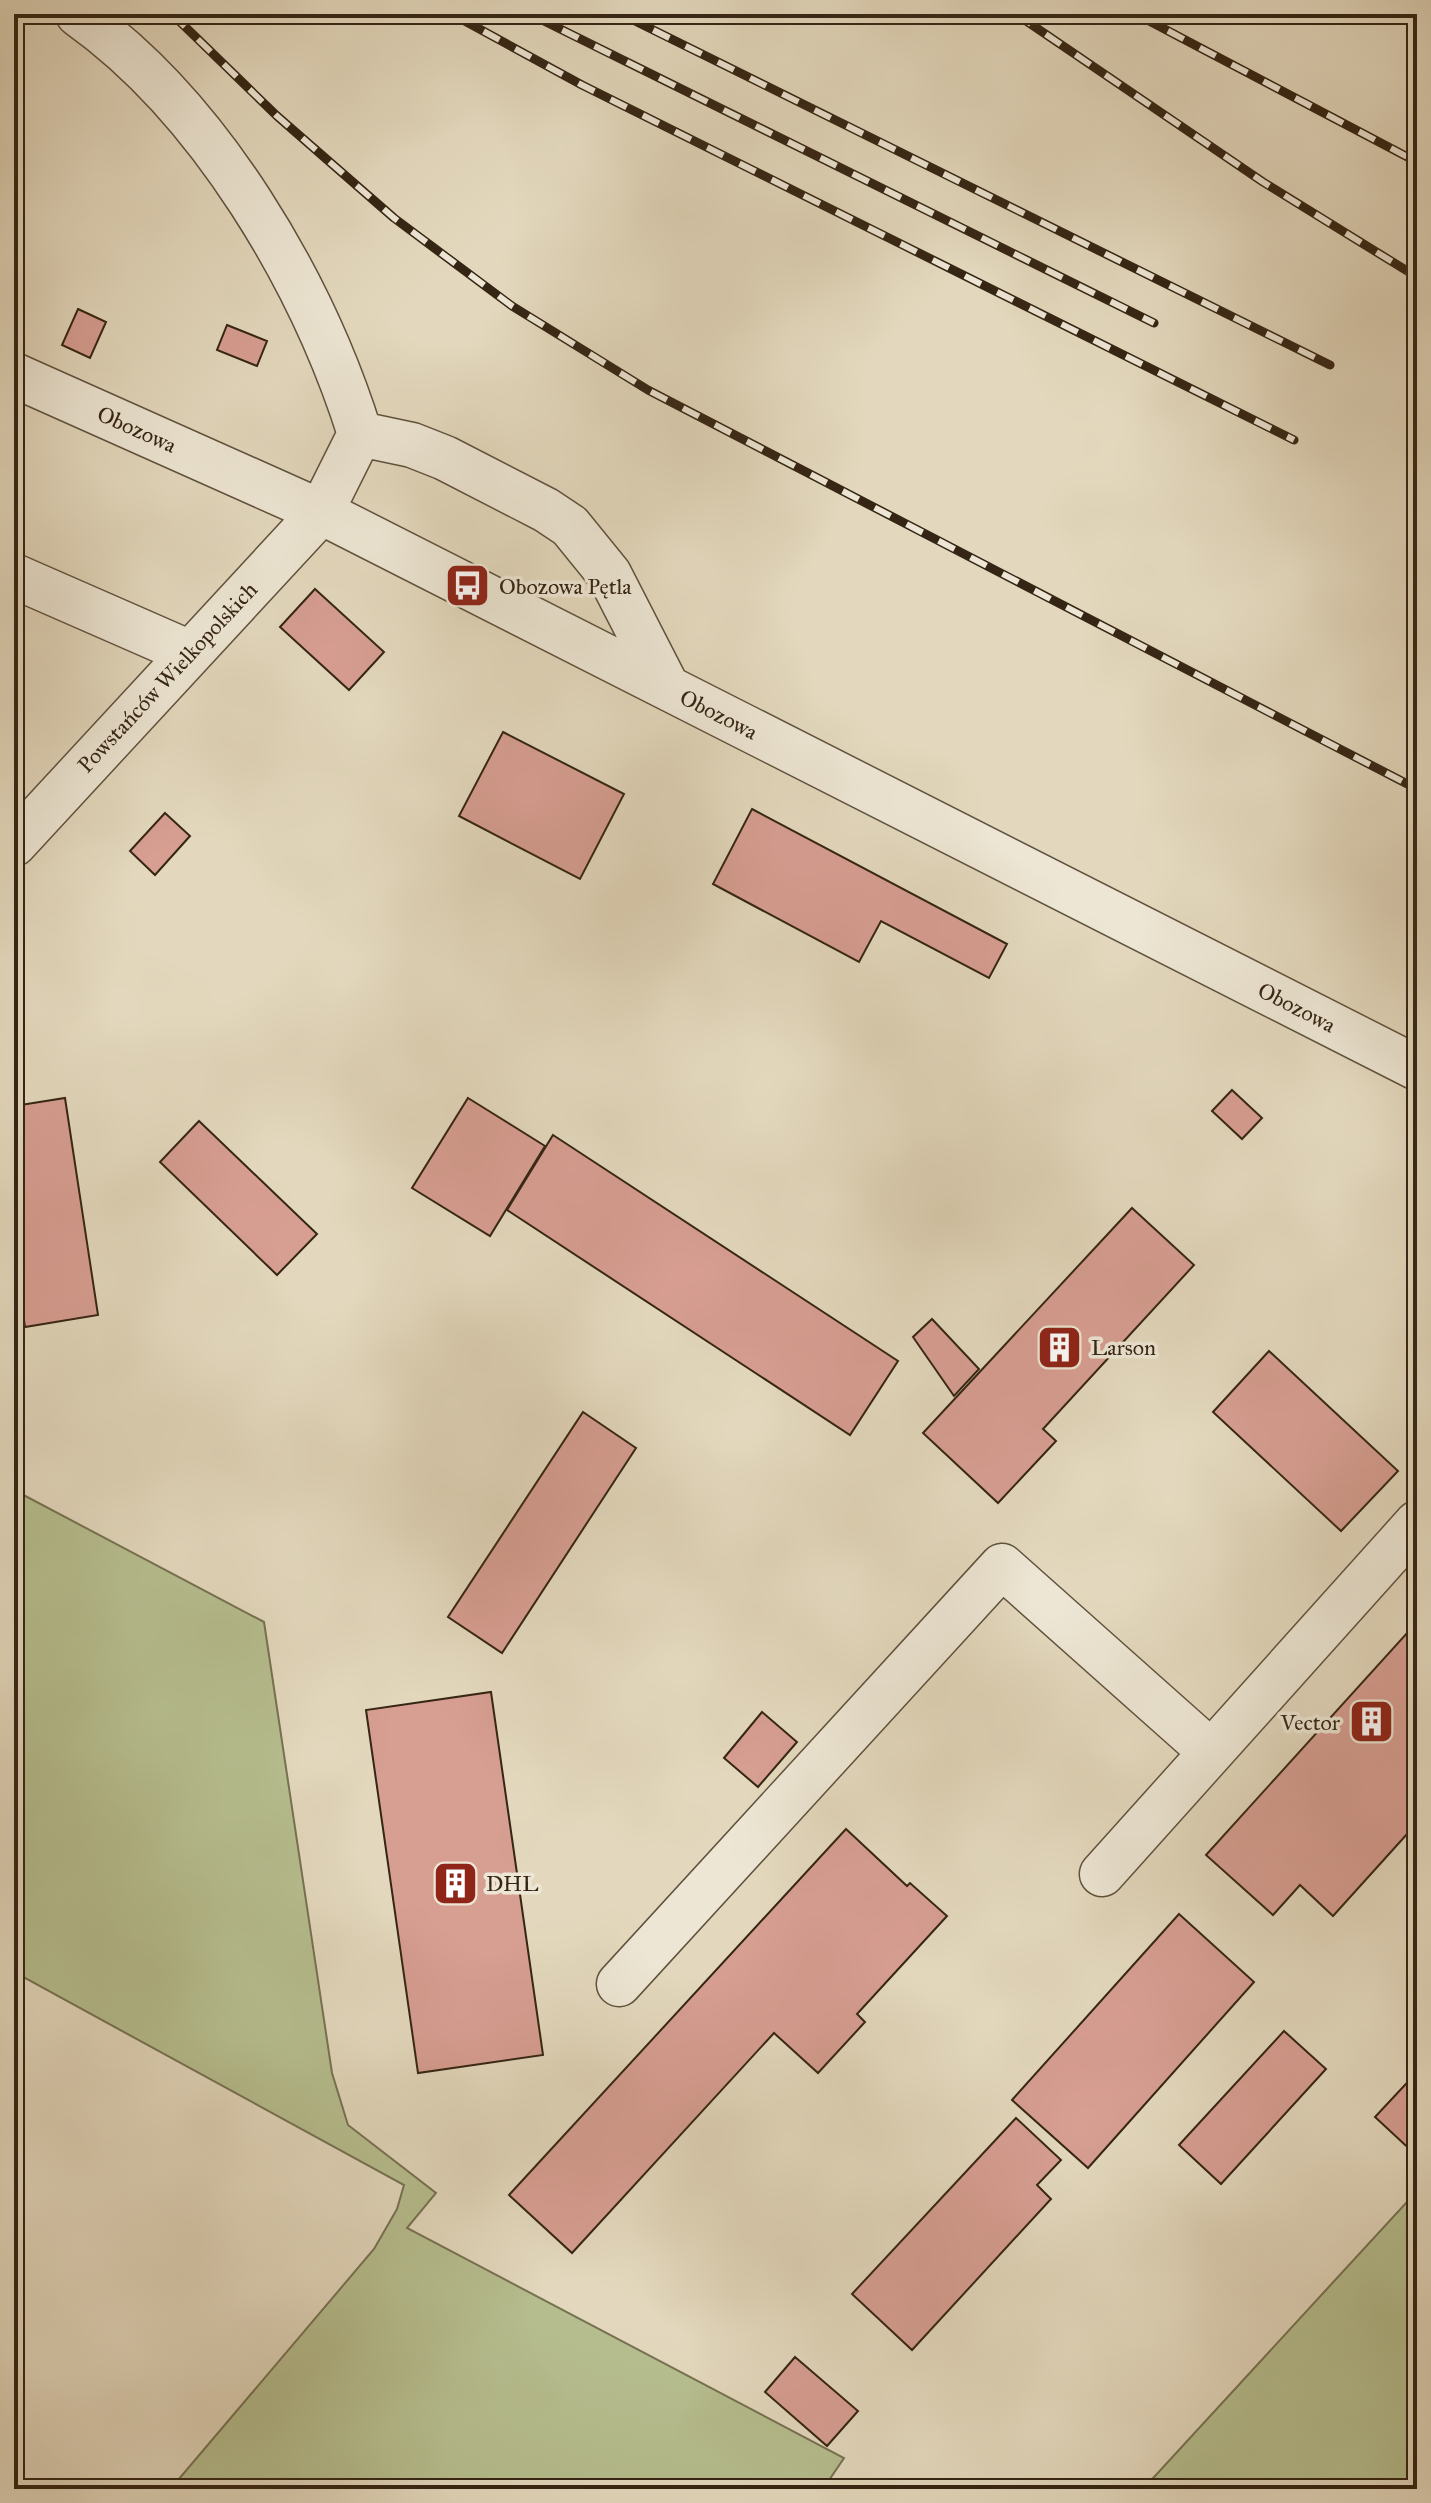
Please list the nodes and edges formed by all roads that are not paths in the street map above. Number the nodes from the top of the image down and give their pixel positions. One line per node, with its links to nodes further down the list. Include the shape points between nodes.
1 (78, 14): 3 (street, via 143,67 246,196 322,334)
2 (14, 375): 4 (street, Obozowa)
3 (360, 434): 4 (street, Powstańców Wielkopolskich); 7 (street, via 445,458 570,526 609,574)
4 (321, 512): 6 (street, Powstańców Wielkopolskich); 7 (street, Obozowa)
5 (14, 576): 6 (street)
6 (190, 653): 8 (street, Powstańców Wielkopolskich)
7 (667, 687): 9 (street, Obozowa)
8 (14, 844)
9 (1417, 1068)
10 (1417, 1523): 11 (street)
11 (1211, 1752): 12 (street); 13 (street, via 1002,1566)
12 (1102, 1874)
13 (619, 1984)

